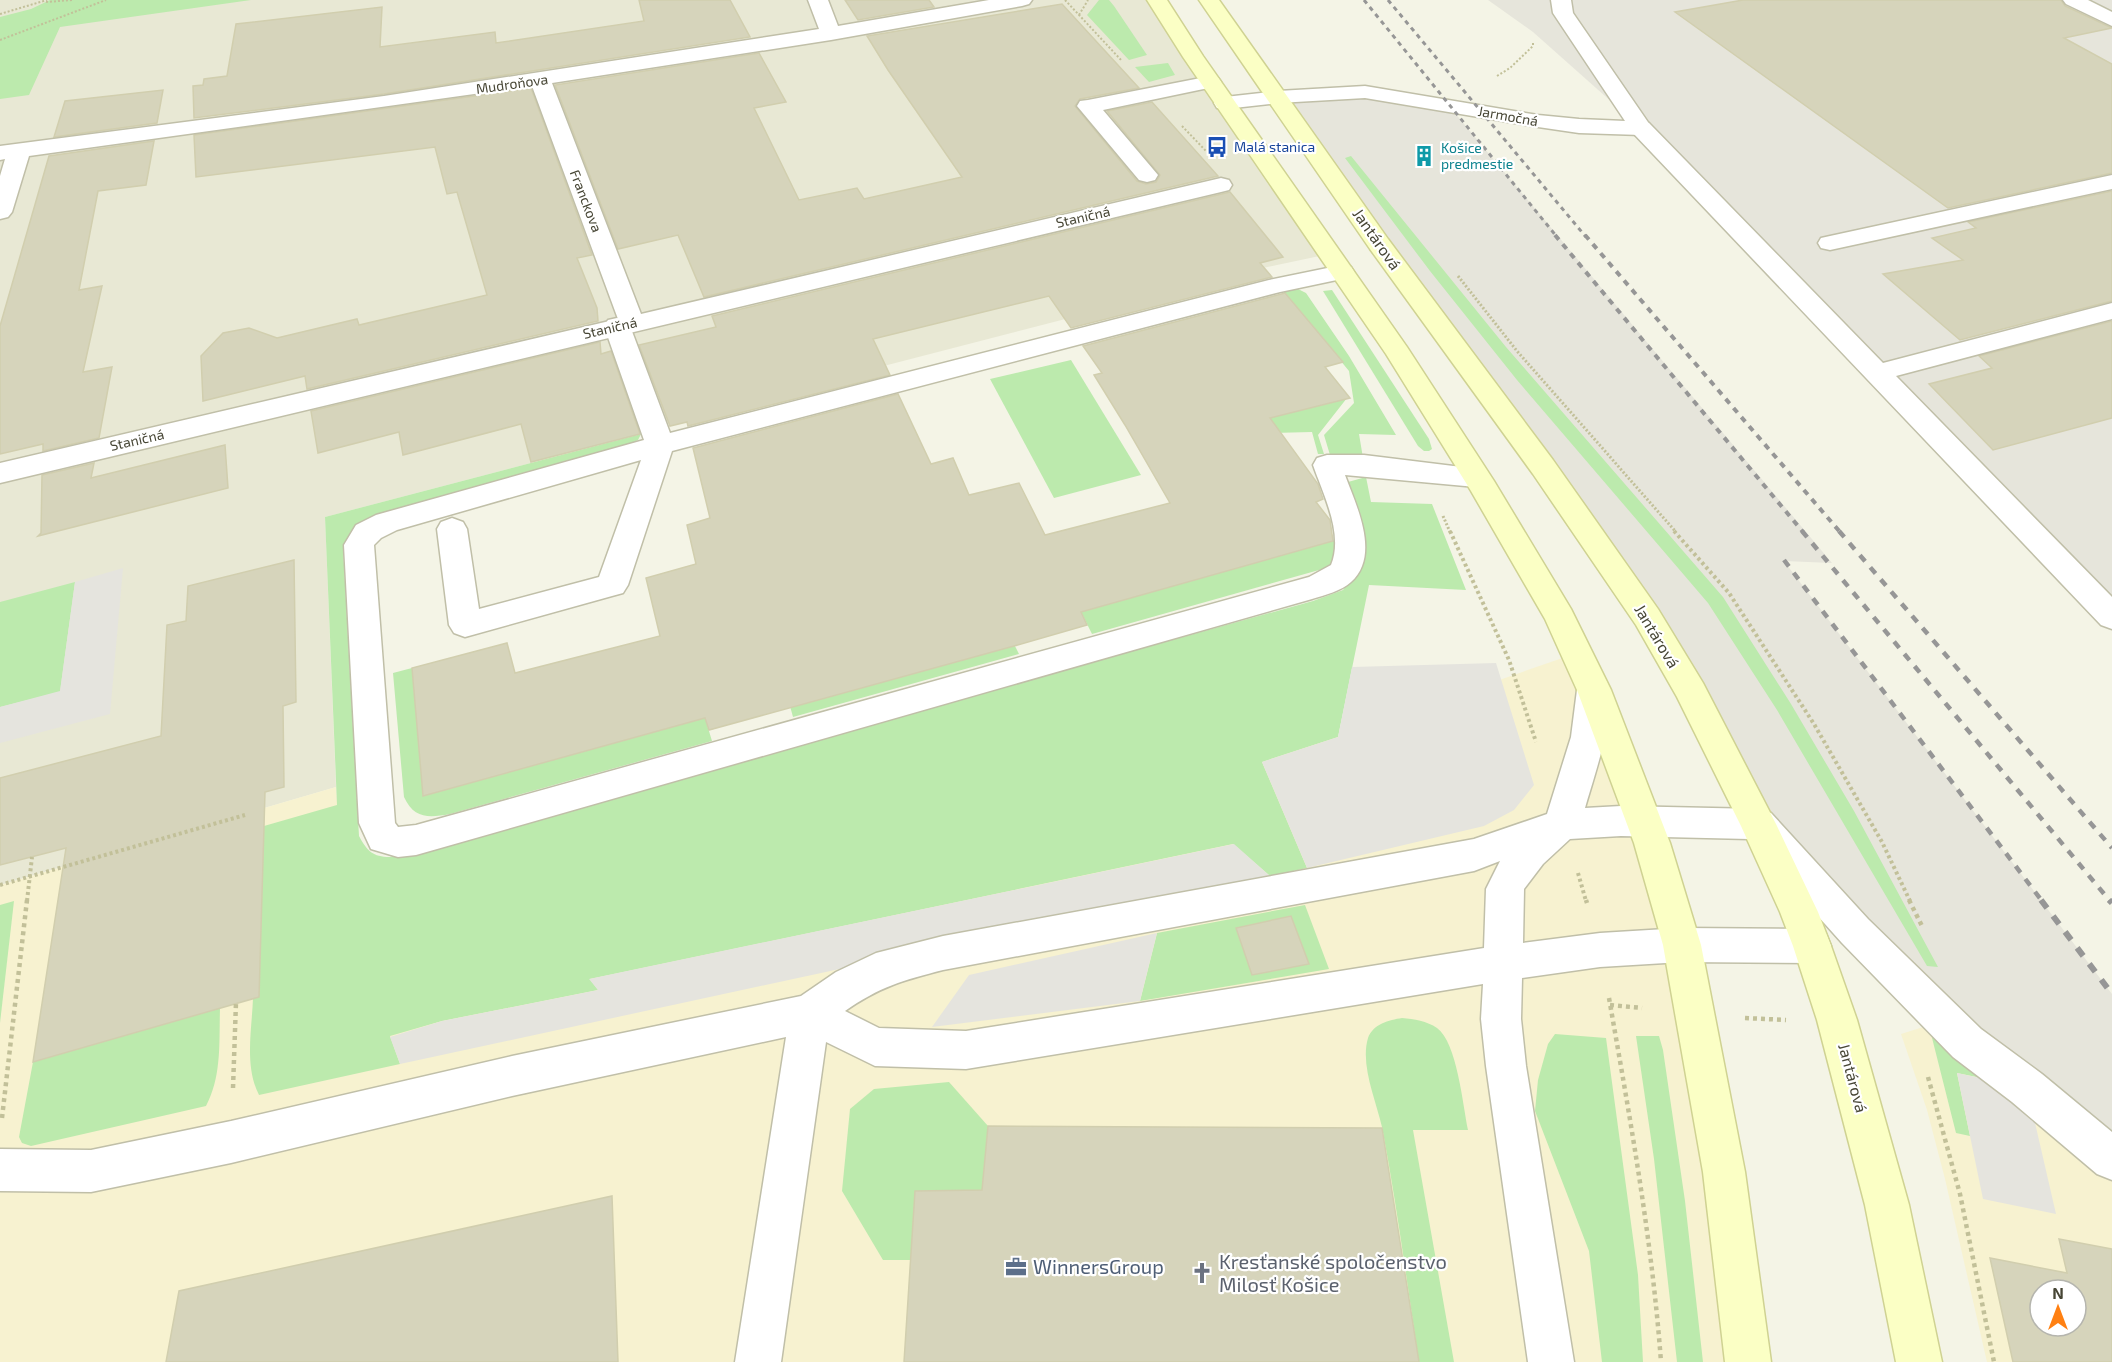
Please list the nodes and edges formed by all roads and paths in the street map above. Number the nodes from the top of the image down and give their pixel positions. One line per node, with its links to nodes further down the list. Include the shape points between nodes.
1 (47, 0): 11 (path)
2 (72, 0): 11 (path)
3 (106, 0): 17 (path)
4 (818, 0): 15 (street)
5 (1022, 0): 15 (street, Mudroňova)
6 (1088, 0): 13 (path)
7 (1158, 0): 20 (street)
8 (1209, 0): 21 (street, Jantárová)
9 (1561, 0): 23 (street, via 1563,13)
10 (2073, 0): 14 (street)
11 (42, 3): 12 (path)
12 (0, 14)
13 (1079, 15)
14 (2112, 20)
15 (831, 34): 19 (street, Mudroňova)
16 (1533, 39): 18 (path, via 1533,46)
17 (0, 40)
18 (1496, 77)
19 (540, 80): 24 (street, Mudroňova); 32 (street, Franckova)
20 (1211, 82): 22 (street); 25 (street, via 1088,106)
21 (1278, 97): 22 (street, Jarmočná); 23 (street, Jarmočná, via 1365,92 1548,122); 45 (street, Jantárová, via 1647,617 1691,692)
22 (1225, 103): 30 (street)
23 (1641, 128): 33 (street)
24 (10, 152): 28 (street)
25 (1147, 175)
26 (2112, 182): 29 (street)
27 (1221, 185): 32 (street, Staničná)
28 (0, 212)
29 (1830, 243)
30 (1342, 272): 34 (street, via 1278,285); 37 (street, via 1398,352)
31 (2112, 311): 33 (street)
32 (625, 325): 34 (street, Franckova); 36 (street, Staničná)
33 (1877, 373): 39 (street)
34 (660, 445): 35 (street, via 387,522 370,528 362,537 359,544 377,811 384,838 398,842 416,840 1312,588 1343,571 1350,558 1351,543 1327,465); 38 (street, via 612,585 465,625)
35 (1423, 471): 37 (street); 41 (path, via 1509,660)
36 (0, 473)
37 (1476, 477): 40 (street, via 1560,617)
38 (452, 529)
39 (2112, 617)
40 (1594, 690): 43 (street); 44 (street, via 1588,737)
41 (1537, 744)
42 (246, 815): 47 (path)
43 (1643, 821): 44 (street); 45 (street); 49 (street)
44 (1562, 824): 51 (path); 52 (street, via 1514,871 1505,889); 56 (street, via 1474,855 942,953 890,966 850,985)
45 (1758, 824): 50 (street, Jantárová); 60 (street, via 1855,932 1941,1019)
46 (32, 856): 47 (path)
47 (30, 877): 48 (path); 58 (path)
48 (0, 885)
49 (1682, 945): 50 (street); 51 (street); 55 (street)
50 (1812, 946): 57 (street, Jantárová)
51 (1600, 950): 52 (street); 54 (path)
52 (1502, 963): 56 (street, via 966,1050 875,1047); 63 (street, via 1501,1019 1506,1066)
53 (236, 1002): 59 (path)
54 (1610, 1005): 55 (path); 64 (path, via 1631,1127)
55 (1696, 1012): 57 (path, via 1760,1020); 65 (street, via 1724,1173)
56 (810, 1013): 59 (street, via 512,1076); 62 (street)
57 (1837, 1020): 66 (street, Jantárová, via 1887,1205)
58 (1, 1123)
59 (231, 1142): 61 (street, via 91,1171)
60 (2112, 1159)
61 (0, 1170)
62 (758, 1362)
63 (1551, 1362)
64 (1660, 1362)
65 (1748, 1362)
66 (1919, 1362)

